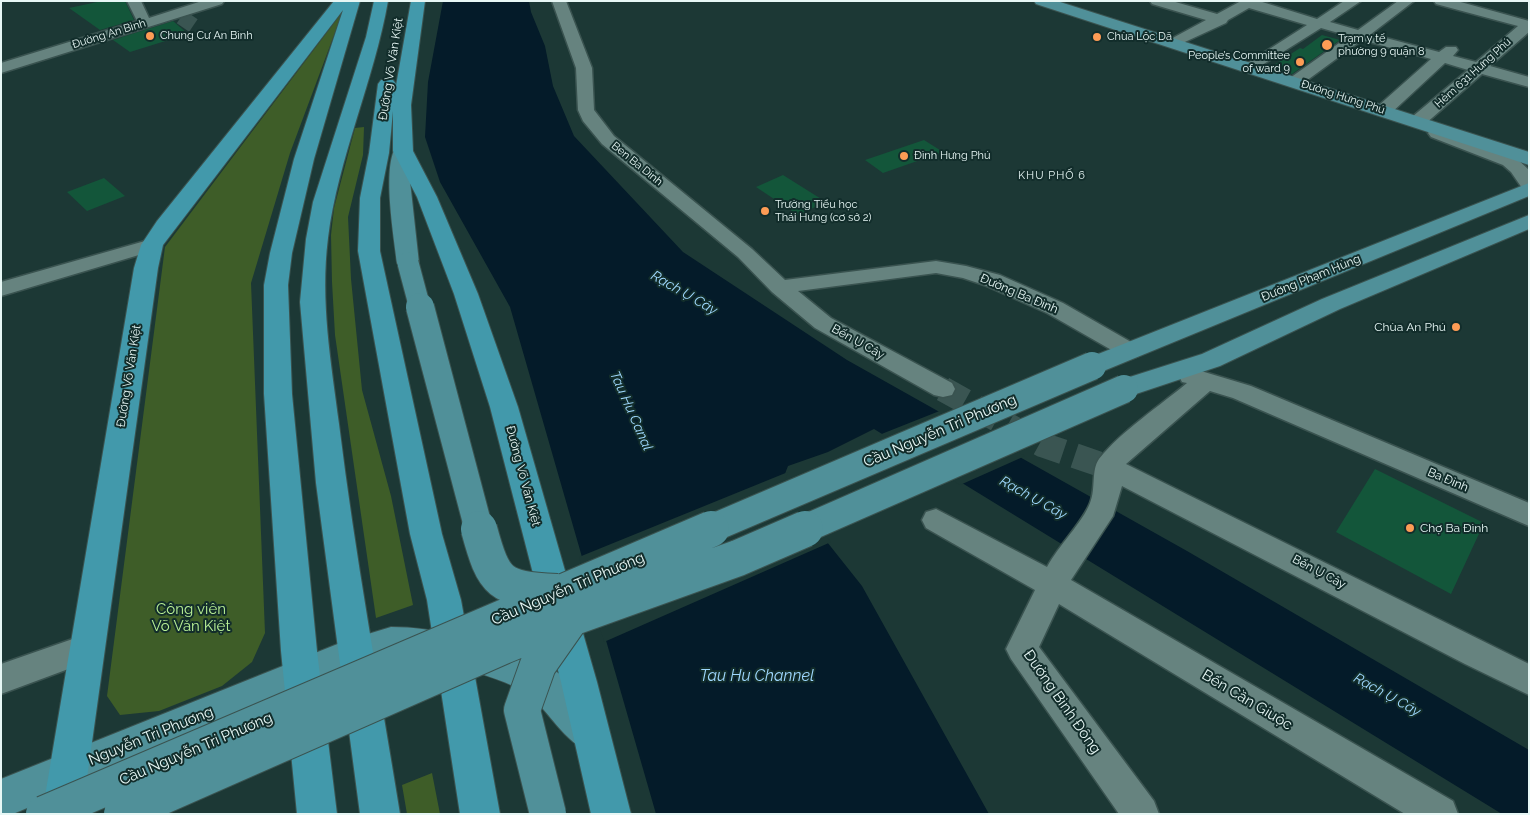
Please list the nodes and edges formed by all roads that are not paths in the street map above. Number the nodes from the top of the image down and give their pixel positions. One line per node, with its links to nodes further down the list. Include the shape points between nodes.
1 (134, 1): 15 (street)
2 (217, 1): 13 (street, Đường An Bình)
3 (342, 1): 35 (highway, Đường Võ Văn Kiệt)
4 (353, 1): 51 (highway, via 304,159 276,285 278,394)
5 (559, 1): 36 (street, Ben Ba Dinh, via 584,68 589,118 608,140 745,253)
6 (1041, 1): 20 (main road, Đường Hưng Phú)
7 (1157, 1): 14 (street)
8 (1354, 1): 16 (street)
9 (1407, 1): 19 (street)
10 (1441, 1): 17 (street)
11 (400, 2): 18 (highway, Đường Võ Văn Kiệt); 27 (highway, Đường Võ Văn Kiệt); 50 (highway, Đường Võ Văn Kiệt, via 374,37 335,159 317,239 312,302 331,483)
12 (1250, 2): 14 (street); 16 (street)
13 (199, 4): 15 (street, Đường An Bình)
14 (1221, 20): 20 (street)
15 (144, 23): 23 (street, Đường An Bình)
16 (1320, 24): 19 (street); 22 (street)
17 (1528, 25): 24 (street, Hẻm 631 Hưng Phú)
18 (396, 32)
19 (1360, 35): 21 (street); 25 (street)
20 (1174, 43): 22 (main road, Đường Hưng Phú)
21 (1447, 54): 24 (street); 28 (street)
22 (1251, 67): 25 (main road, Đường Hưng Phú)
23 (1, 68)
24 (1479, 68): 26 (street); 29 (street, Hẻm 631 Hưng Phú)
25 (1296, 81): 28 (main road, Đường Hưng Phú)
26 (1529, 82)
27 (402, 105): 30 (highway, Đường Võ Văn Kiệt); 49 (highway, Đường Võ Văn Kiệt, via 389,70 370,198 369,251 426,534 444,600)
28 (1384, 110): 29 (main road, Đường Hưng Phú)
29 (1426, 124): 31 (main road, Đường Hưng Phú); 32 (street, via 1436,132 1509,161)
30 (403, 151): 47 (main road, bridge, via 399,172 408,263 488,563 496,578); 54 (highway, Đường Võ Văn Kiệt, via 427,197 466,294 504,407 579,682)
31 (1528, 158)
32 (1529, 184)
33 (1529, 189): 38 (main road, Đường Phạm Hùng)
34 (1529, 221): 40 (main road, via 1340,300 1210,360)
35 (152, 245): 37 (street); 48 (highway, Đường Võ Văn Kiệt)
36 (780, 287): 38 (street, Đường Ba Đình, via 936,267 966,272 1055,308); 42 (street, Bến Ụ Cây, via 824,323)
37 (1, 289)
38 (1130, 351): 39 (main road, Đường Phạm Hùng)
39 (1092, 366): 47 (main road, Cầu Nguyễn Tri Phương, bridge)
40 (1176, 371): 41 (street); 47 (main road, Cầu Nguyễn Tri Phương, bridge, via 1124,389 738,558)
41 (1206, 381): 43 (street, via 1119,454); 44 (street, Ba Đình, via 1242,392)
42 (943, 389)
43 (1108, 467): 46 (street, via 1109,485 1103,508); 53 (street, Bến Ụ Cây)
44 (1529, 515)
45 (936, 520): 46 (street, Bến Cần Giuộc)
46 (1059, 574): 65 (street, Đường Bình Đông, via 1022,649); 66 (street, Bến Cần Giuộc)
47 (566, 605): 57 (main road, Cầu Nguyễn Tri Phương, bridge); 59 (main road, Cầu Nguyễn Tri Phương, bridge); 63 (main road, bridge, via 538,665 522,710)
48 (88, 648): 52 (street); 55 (highway, Đường Võ Văn Kiệt)
49 (453, 650): 50 (main road, Nguyễn Tri Phương, via 414,643 391,643); 54 (main road, Nguyễn Tri Phương, via 544,683); 62 (highway, Đường Võ Văn Kiệt)
50 (357, 652): 51 (main road, Nguyễn Tri Phương); 61 (highway, Đường Võ Văn Kiệt)
51 (302, 674): 55 (main road, Nguyễn Tri Phương); 60 (highway)
52 (1, 679)
53 (1529, 680)
54 (590, 734): 64 (highway, Đường Võ Văn Kiệt)
55 (69, 770): 56 (main road, Nguyễn Tri Phương); 58 (highway, Đường Võ Văn Kiệt)
56 (1, 799)
57 (44, 814)
58 (62, 814)
59 (122, 814)
60 (317, 814)
61 (380, 814)
62 (480, 814)
63 (548, 814)
64 (611, 814)
65 (1141, 814)
66 (1440, 814)

